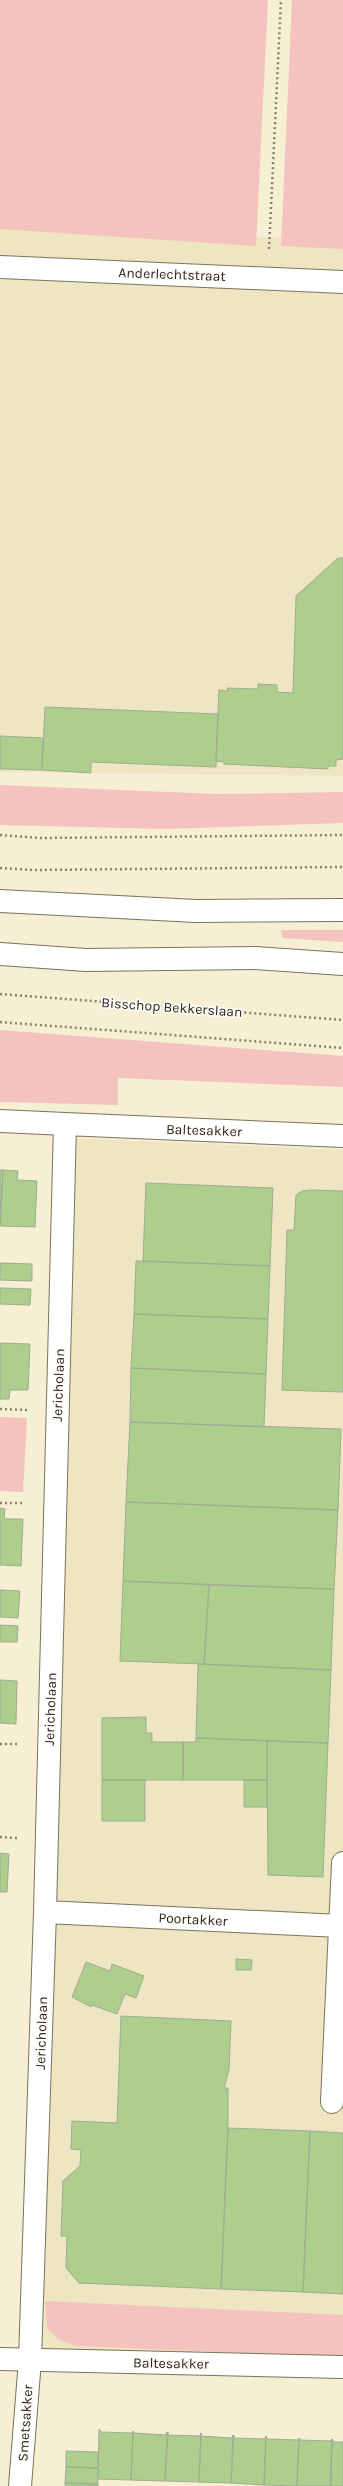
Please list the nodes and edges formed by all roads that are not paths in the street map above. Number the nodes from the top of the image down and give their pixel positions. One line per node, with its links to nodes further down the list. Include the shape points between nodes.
1 (0, 267): 2 (street, Anderlechtstraat)
2 (343, 282)
3 (0, 901): 4 (street, via 196,911)
4 (343, 910)
5 (0, 954): 6 (street, via 86,960 255,958)
6 (343, 964)
7 (0, 1121): 8 (street)
8 (65, 1124): 9 (street, Baltesakker); 11 (street, Jericholaan)
9 (343, 1136)
10 (343, 1863): 12 (street)
11 (45, 1912): 12 (street, Poortakker); 15 (street, Jericholaan)
12 (341, 1926): 13 (street)
13 (332, 2102)
14 (0, 2359): 15 (street, Baltesakker)
15 (30, 2360): 16 (street, Baltesakker); 17 (street, Smetsakker)
16 (343, 2367)
17 (20, 2486)

